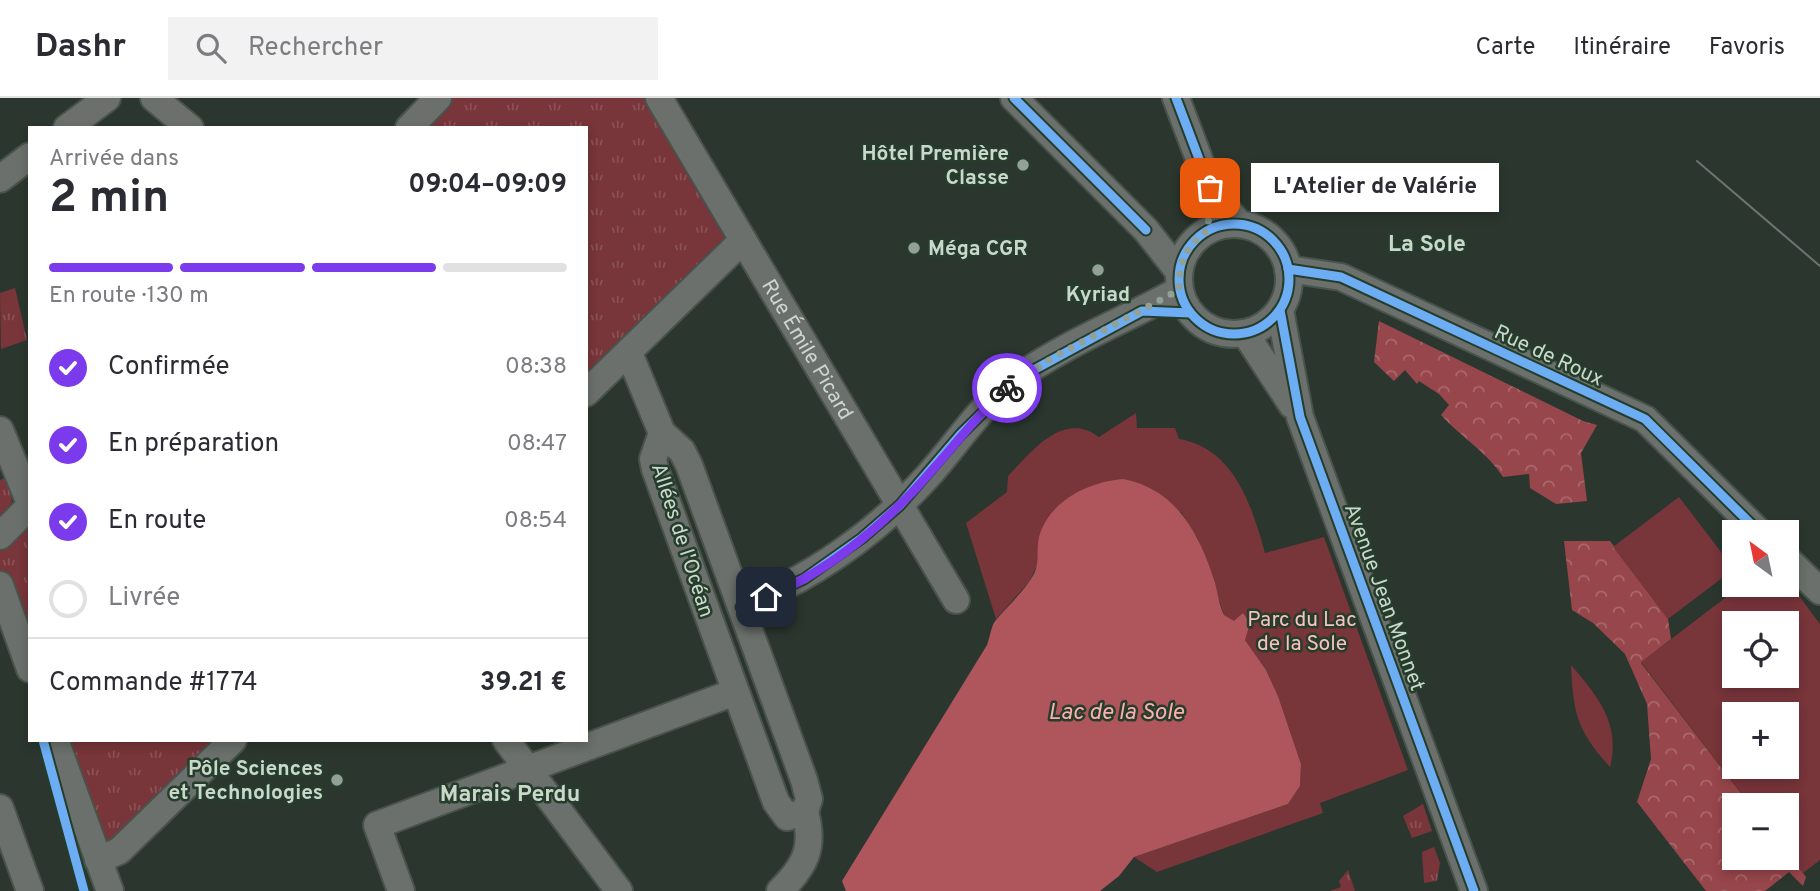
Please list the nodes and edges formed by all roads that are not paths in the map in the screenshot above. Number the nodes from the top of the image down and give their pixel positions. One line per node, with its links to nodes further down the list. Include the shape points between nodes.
1 (107, 98): 7 (street)
2 (154, 98): 8 (street)
3 (438, 98): 9 (street)
4 (659, 98): 16 (street, Rue Émile Picard)
5 (1014, 98): 14 (street)
6 (1176, 98): 12 (street, Avenue Jean Monnet)
7 (70, 126)
8 (188, 126)
9 (411, 126)
10 (28, 158): 11 (street)
11 (0, 179)
12 (1210, 188): 13 (street, Avenue Jean Monnet); 15 (street, Avenue Jean Monnet)
13 (1239, 224): 15 (street); 17 (street, Avenue Jean Monnet, via 1262,231 1279,247)
14 (1146, 230): 15 (street); 18 (street)
15 (1198, 239): 18 (street, Avenue Jean Monnet)
16 (743, 240): 20 (street); 26 (street, Rue Émile Picard)
17 (1285, 290): 19 (street, via 1259,329); 22 (street, Avenue Jean Monnet); 28 (street, Rue de Roux, via 1341,277 1645,419)
18 (1183, 292): 19 (street, via 1215,331); 26 (street, via 1017,379 961,433)
19 (1245, 333): 22 (street, Avenue Jean Monnet)
20 (629, 353): 21 (street); 24 (street)
21 (588, 391)
22 (1300, 416): 49 (street, Avenue Jean Monnet)
23 (0, 430): 25 (street)
24 (662, 433): 34 (street, Allées de l'Océan, via 682,451 689,465); 36 (street, Allées de l'Océan, via 654,469)
25 (28, 500)
26 (900, 505): 33 (street, Rue Émile Picard); 34 (street, via 804,579)
27 (28, 507): 29 (street)
28 (1747, 520)
29 (0, 536)
30 (1799, 571): 32 (street)
31 (0, 586): 35 (street)
32 (1820, 591)
33 (956, 600)
34 (741, 607): 42 (street, Allées de l'Océan, via 808,793)
35 (28, 663)
36 (735, 692): 40 (street); 42 (street, Allées de l'Océan, via 776,802 787,817)
37 (56, 742): 43 (street)
38 (231, 742): 43 (street, via 119,850)
39 (507, 742): 40 (street)
40 (529, 771): 46 (street, via 377,825); 47 (street)
41 (0, 808): 44 (street)
42 (799, 814): 48 (street, via 811,840 799,870)
43 (99, 860): 45 (street)
44 (30, 891)
45 (110, 891)
46 (401, 891)
47 (619, 891)
48 (780, 891)
49 (1474, 891)

